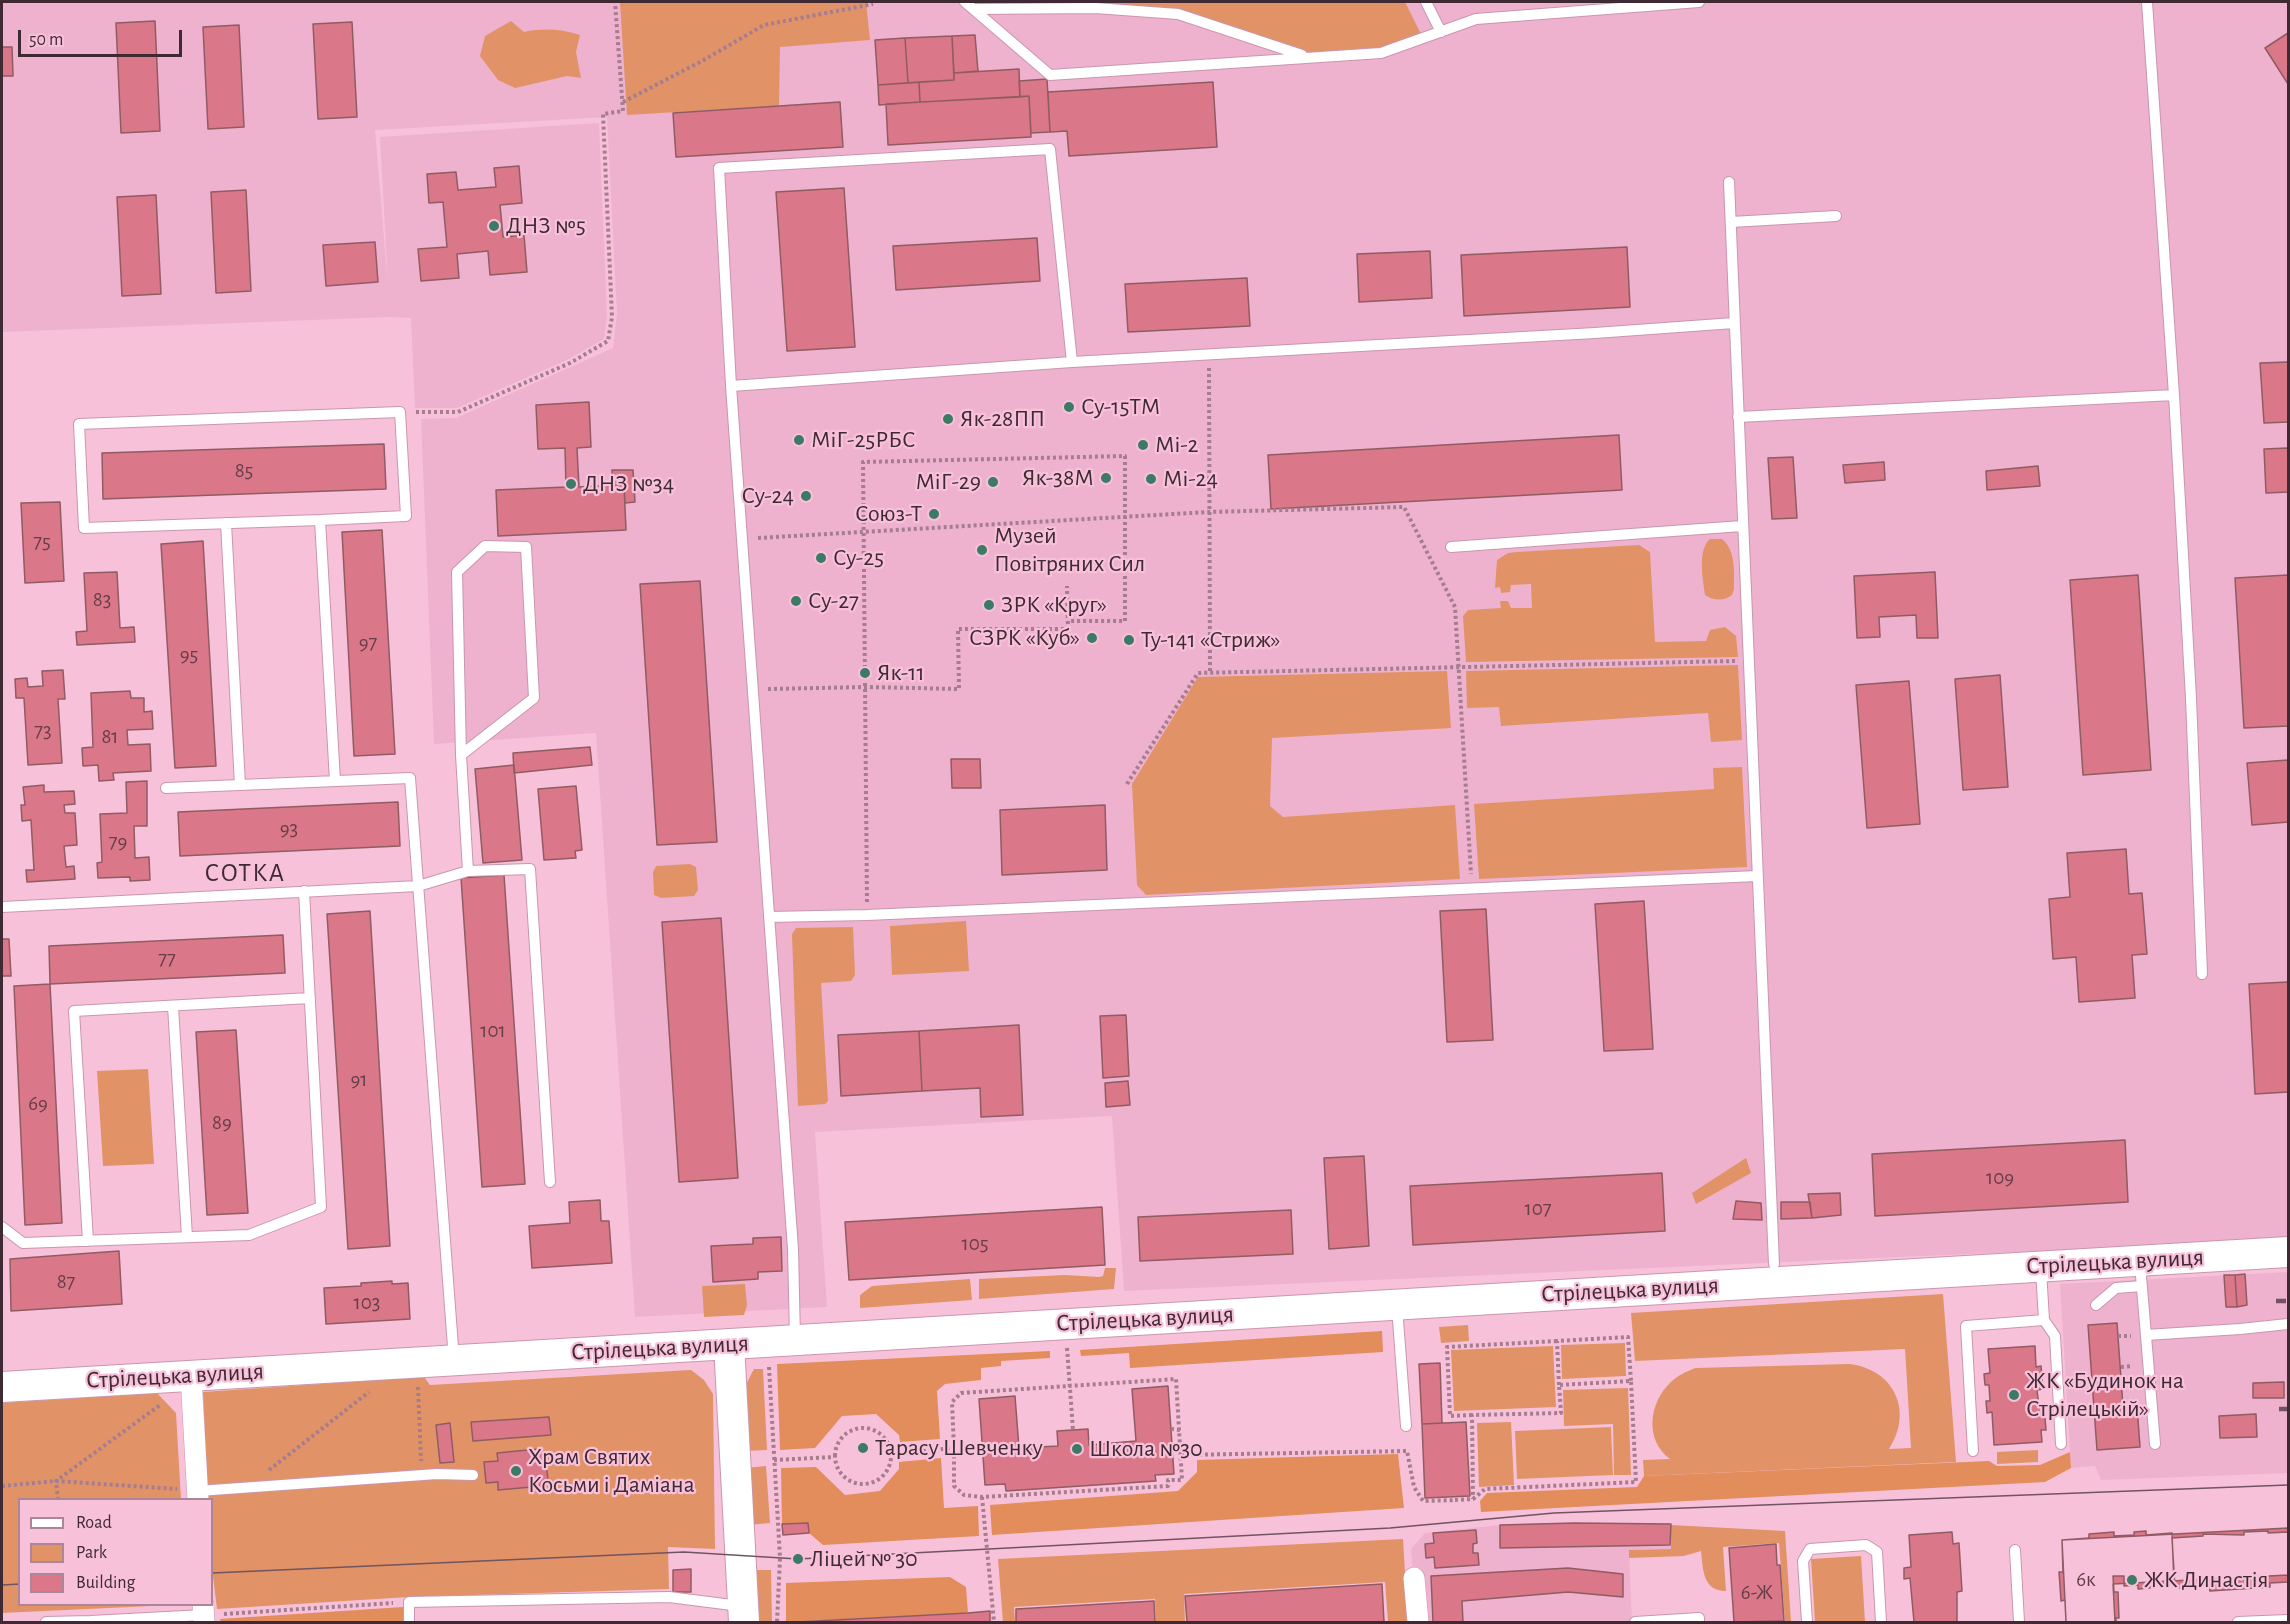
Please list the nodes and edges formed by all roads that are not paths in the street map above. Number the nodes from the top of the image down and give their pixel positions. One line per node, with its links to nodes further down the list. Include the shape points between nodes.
1 (1426, 2): 6 (lane)
2 (1679, 2): 3 (lane); 6 (lane, via 1476,19)
3 (1699, 2)
4 (2146, 2): 14 (lane)
5 (969, 5): 7 (lane, via 1178,14); 7 (lane, via 1050,75)
6 (1441, 32): 7 (lane, via 1381,53)
7 (1309, 58)
8 (1729, 182): 10 (lane)
9 (1836, 216): 10 (lane)
10 (1731, 222): 11 (lane)
11 (1734, 323): 12 (lane); 15 (lane)
12 (1072, 362): 13 (lane); 13 (lane, via 1050,149 719,168)
13 (731, 386): 29 (lane)
14 (2174, 395): 15 (lane); 30 (lane)
15 (1738, 417): 18 (lane)
16 (320, 520): 17 (lane); 17 (lane, via 406,516 400,412 79,424 84,528); 21 (lane)
17 (226, 523): 22 (lane)
18 (1742, 526): 19 (lane); 25 (lane)
19 (1450, 547)
20 (461, 754): 20 (lane, via 457,572 485,546 526,547 534,698); 24 (lane)
21 (335, 782): 22 (lane); 26 (lane, via 410,778)
22 (240, 785): 23 (lane)
23 (166, 788)
24 (468, 872): 26 (lane); 33 (lane, via 530,869)
25 (1757, 876): 29 (lane); 38 (lane)
26 (418, 886): 27 (lane); 48 (lane)
27 (304, 891): 28 (lane); 31 (lane)
28 (2, 907)
29 (769, 917): 46 (lane, via 793,1249)
30 (2202, 974)
31 (310, 998): 32 (lane); 35 (lane, via 321,1207 249,1235)
32 (173, 1006): 35 (lane); 36 (lane, via 74,1011)
33 (550, 1182)
34 (2, 1227): 36 (lane, via 23,1244)
35 (187, 1237): 36 (lane)
36 (88, 1241)
37 (2289, 1252): 40 (main road, Стрілецька вулиця)
38 (1774, 1264)
39 (2041, 1266): 40 (main road, Стрілецька вулиця); 41 (main road, Стрілецька вулиця); 43 (lane)
40 (2141, 1273): 42 (lane); 45 (lane)
41 (1397, 1304): 46 (main road, Стрілецька вулиця); 51 (lane)
42 (2096, 1305)
43 (2044, 1320): 52 (lane, via 2055,1336); 54 (lane, via 1966,1326)
44 (2289, 1324): 45 (lane)
45 (2146, 1335): 53 (lane)
46 (795, 1340): 47 (main road, Стрілецька вулиця)
47 (729, 1344): 48 (main road, Стрілецька вулиця); 60 (main road)
48 (454, 1360): 49 (main road, Стрілецька вулиця)
49 (191, 1376): 50 (main road, Стрілецька вулиця); 56 (street)
50 (2, 1387)
51 (1406, 1426)
52 (2061, 1444)
53 (2155, 1444)
54 (1973, 1451)
55 (473, 1475): 56 (lane, via 437,1474 244,1488)
56 (198, 1495)
57 (2014, 1550): 70 (lane)
58 (1414, 1578): 65 (street)
59 (203, 1614): 62 (lane)
60 (744, 1615): 64 (lane, via 669,1597 409,1602)
61 (2289, 1620): 71 (lane)
62 (91, 1622): 63 (lane)
63 (46, 1623)
64 (410, 1623)
65 (1418, 1623)
66 (1635, 1623): 67 (lane, via 1699,1618)
67 (1699, 1623)
68 (1807, 1623): 69 (lane, via 1803,1561 1810,1549 1866,1545 1877,1552)
69 (1881, 1623)
70 (2019, 1623)
71 (2238, 1623)

